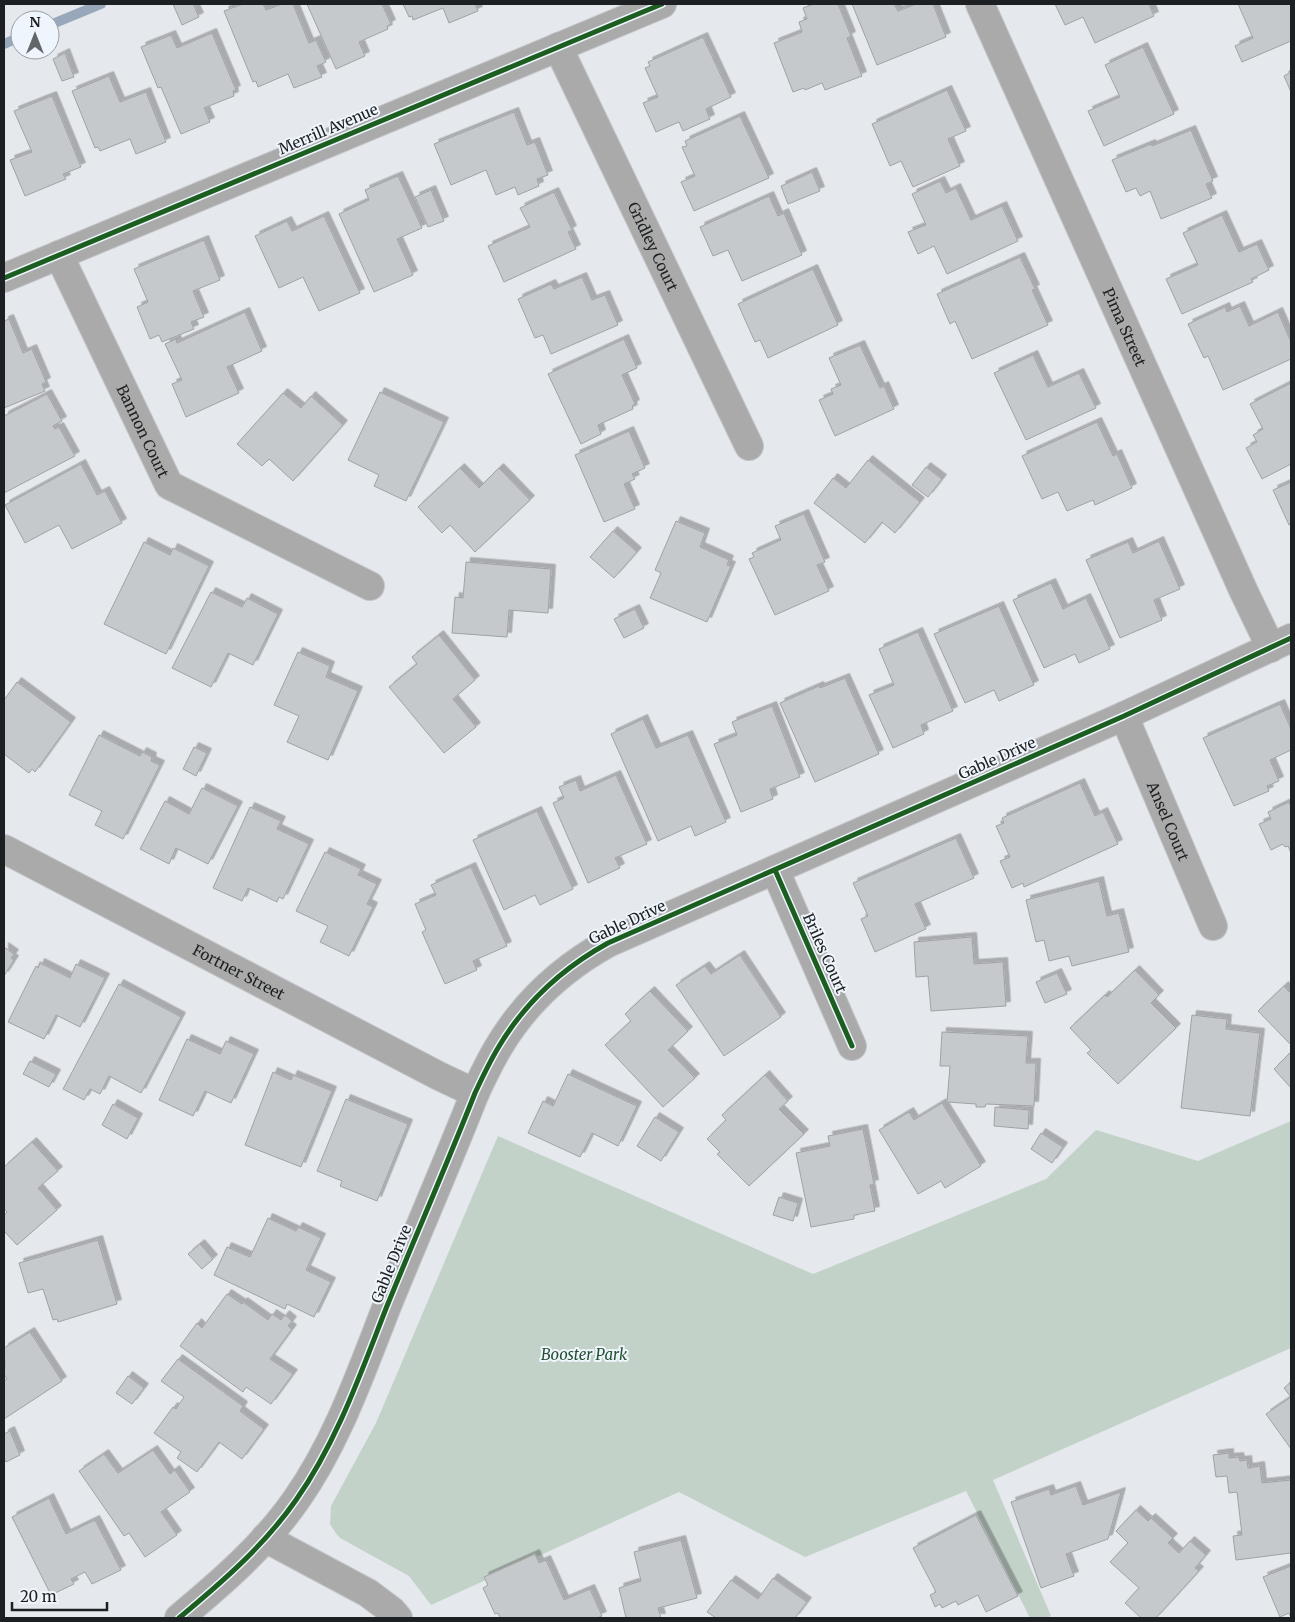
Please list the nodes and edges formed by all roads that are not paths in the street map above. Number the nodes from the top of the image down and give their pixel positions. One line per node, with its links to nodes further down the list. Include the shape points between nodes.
1 (662, 4): 3 (street, Merrill Avenue)
2 (980, 4): 8 (street, Pima Street, via 1240,582)
3 (558, 47): 4 (street, Merrill Avenue); 6 (street, Gridley Court)
4 (59, 255): 5 (street, Merrill Avenue); 7 (street, Bannon Court, via 169,485)
5 (4, 278)
6 (749, 446)
7 (370, 586)
8 (1281, 643): 9 (street, Gable Drive)
9 (1124, 716): 11 (street, Gable Drive); 12 (street, Ansel Court)
10 (4, 849): 14 (street, Fortner Street)
11 (775, 870): 13 (street, Briles Court); 14 (street, Gable Drive, via 608,943 574,963 514,1023)
12 (1214, 926)
13 (852, 1046)
14 (475, 1093): 15 (street, Gable Drive, via 339,1424 296,1501)
15 (265, 1538): 16 (street, Gable Drive, via 236,1569); 17 (street, via 368,1593)
16 (179, 1618)
17 (398, 1618)

